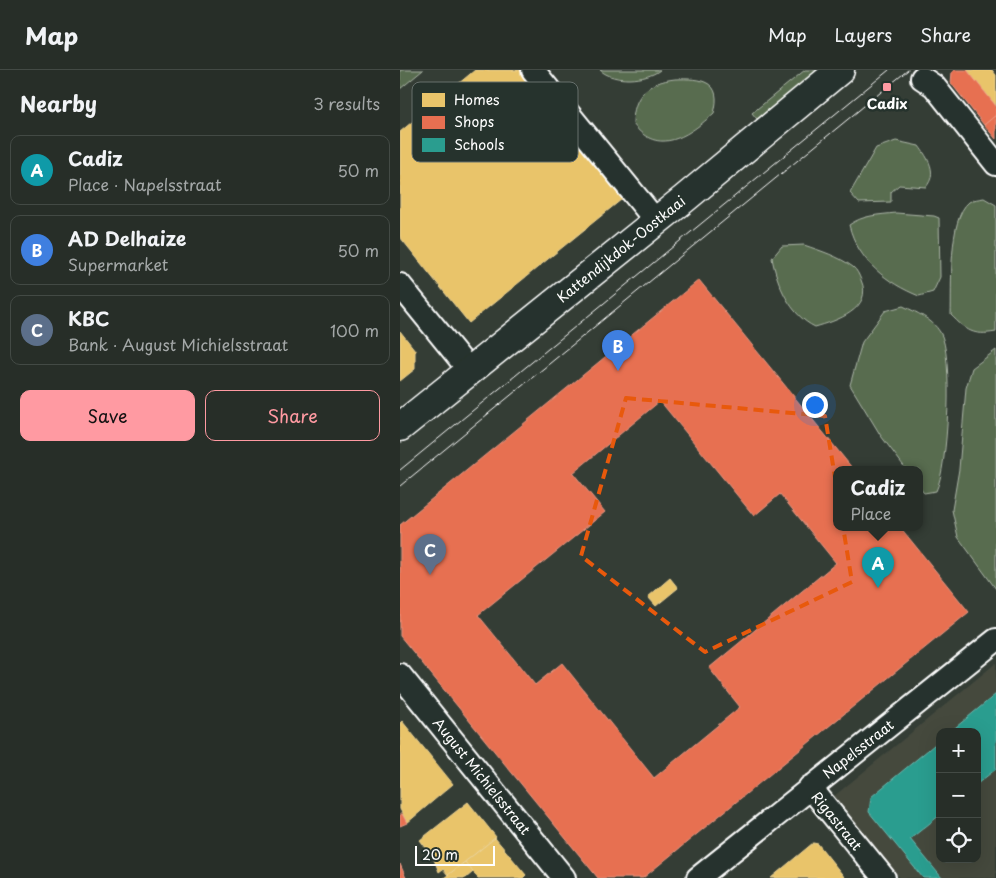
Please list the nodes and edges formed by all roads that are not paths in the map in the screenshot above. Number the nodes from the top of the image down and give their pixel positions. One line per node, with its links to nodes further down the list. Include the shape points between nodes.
1 (533, 70): 4 (street)
2 (840, 70): 7 (street, Kattendijkdok-Oostkaai)
3 (922, 78): 6 (street, via 934,86)
4 (543, 82)
5 (578, 125): 7 (street)
6 (996, 164)
7 (656, 221): 9 (street, Kattendijkdok-Oostkaai)
8 (400, 285): 9 (street)
9 (469, 370): 10 (street, Kattendijkdok-Oostkaai)
10 (400, 427)
11 (996, 640): 13 (street, Napelsstraat)
12 (400, 675): 14 (street, August Michielsstraat)
13 (810, 787): 15 (street, Napelsstraat); 16 (street, Rigastraat)
14 (564, 878)
15 (698, 878)
16 (884, 878)

